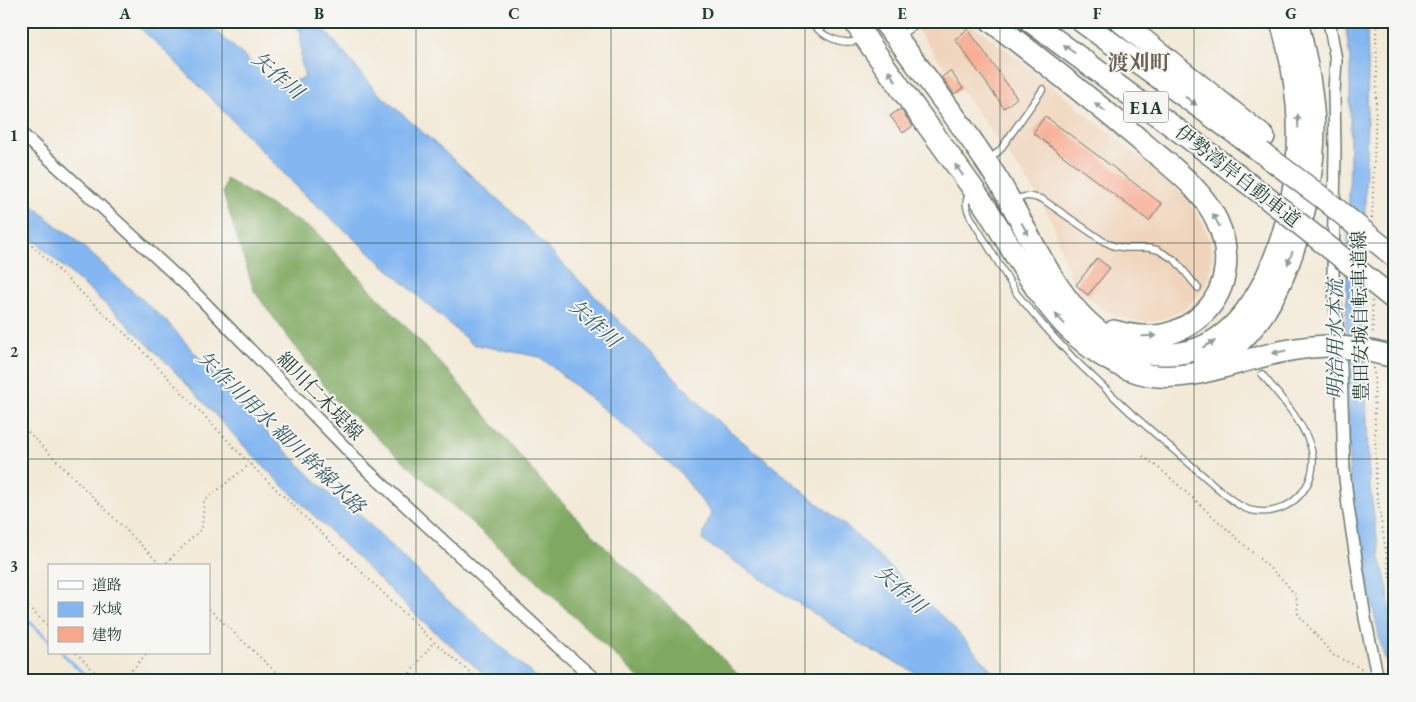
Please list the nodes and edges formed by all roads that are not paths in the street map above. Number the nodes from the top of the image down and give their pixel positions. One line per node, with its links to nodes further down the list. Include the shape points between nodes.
1 (810, 21): 11 (lane, via 817,29 841,41 858,40)
2 (883, 21): 12 (highway)
3 (921, 21): 12 (lane)
4 (991, 21): 22 (highway, one-way to 4, via 1114,331 1129,336 1164,336 1194,322 1217,297 1226,265 1223,235 1207,204 1194,188 1122,125)
5 (1030, 21): 23 (highway, 伊勢湾岸自動車道 / E1A, one-way to 5, bridge, via 1198,145)
6 (1081, 21): 15 (highway, 伊勢湾岸自動車道 / E1A, one-way to 15)
7 (1120, 21): 15 (highway)
8 (1281, 21): 22 (highway, one-way to 8, via 1093,327 1132,350 1160,355 1187,353 1212,343 1236,324 1264,280 1279,246 1296,172 1297,102)
9 (1297, 21): 24 (highway, one-way to 24, via 1312,98 1314,125 1310,178 1292,254 1259,320 1224,355 1196,367 1166,371 1138,368)
10 (1330, 21): 27 (street, via 1336,60 1333,278 1341,367 1344,470 1355,557)
11 (859, 29): 17 (highway, one-way to 11)
12 (897, 38): 16 (highway)
13 (1042, 90): 16 (lane, via 1000,150)
14 (21, 133): 28 (street, 細川仁木堤線, via 198,296 368,470)
15 (1264, 146): 19 (highway); 20 (highway, 伊勢湾岸自動車道 / E1A, bridge)
16 (986, 162): 18 (highway)
17 (974, 190): 24 (highway, one-way to 17, via 1069,329 1044,299); 26 (lane, via 965,203 970,216 1017,294 1049,332 1130,413 1228,497 1256,512 1285,507 1300,495 1311,476 1313,464 1306,432)
18 (1010, 201): 21 (lane, via 1021,196 1042,199 1114,246 1158,250 1175,260); 22 (highway, one-way to 22)
19 (1395, 246)
20 (1395, 256)
21 (1198, 288)
22 (1063, 292)
23 (1395, 300)
24 (1096, 351): 25 (highway, one-way to 24, bridge, via 1327,346 1291,349 1212,371 1181,376 1135,371)
25 (1395, 357)
26 (1262, 374)
27 (1378, 678)
28 (597, 681)

